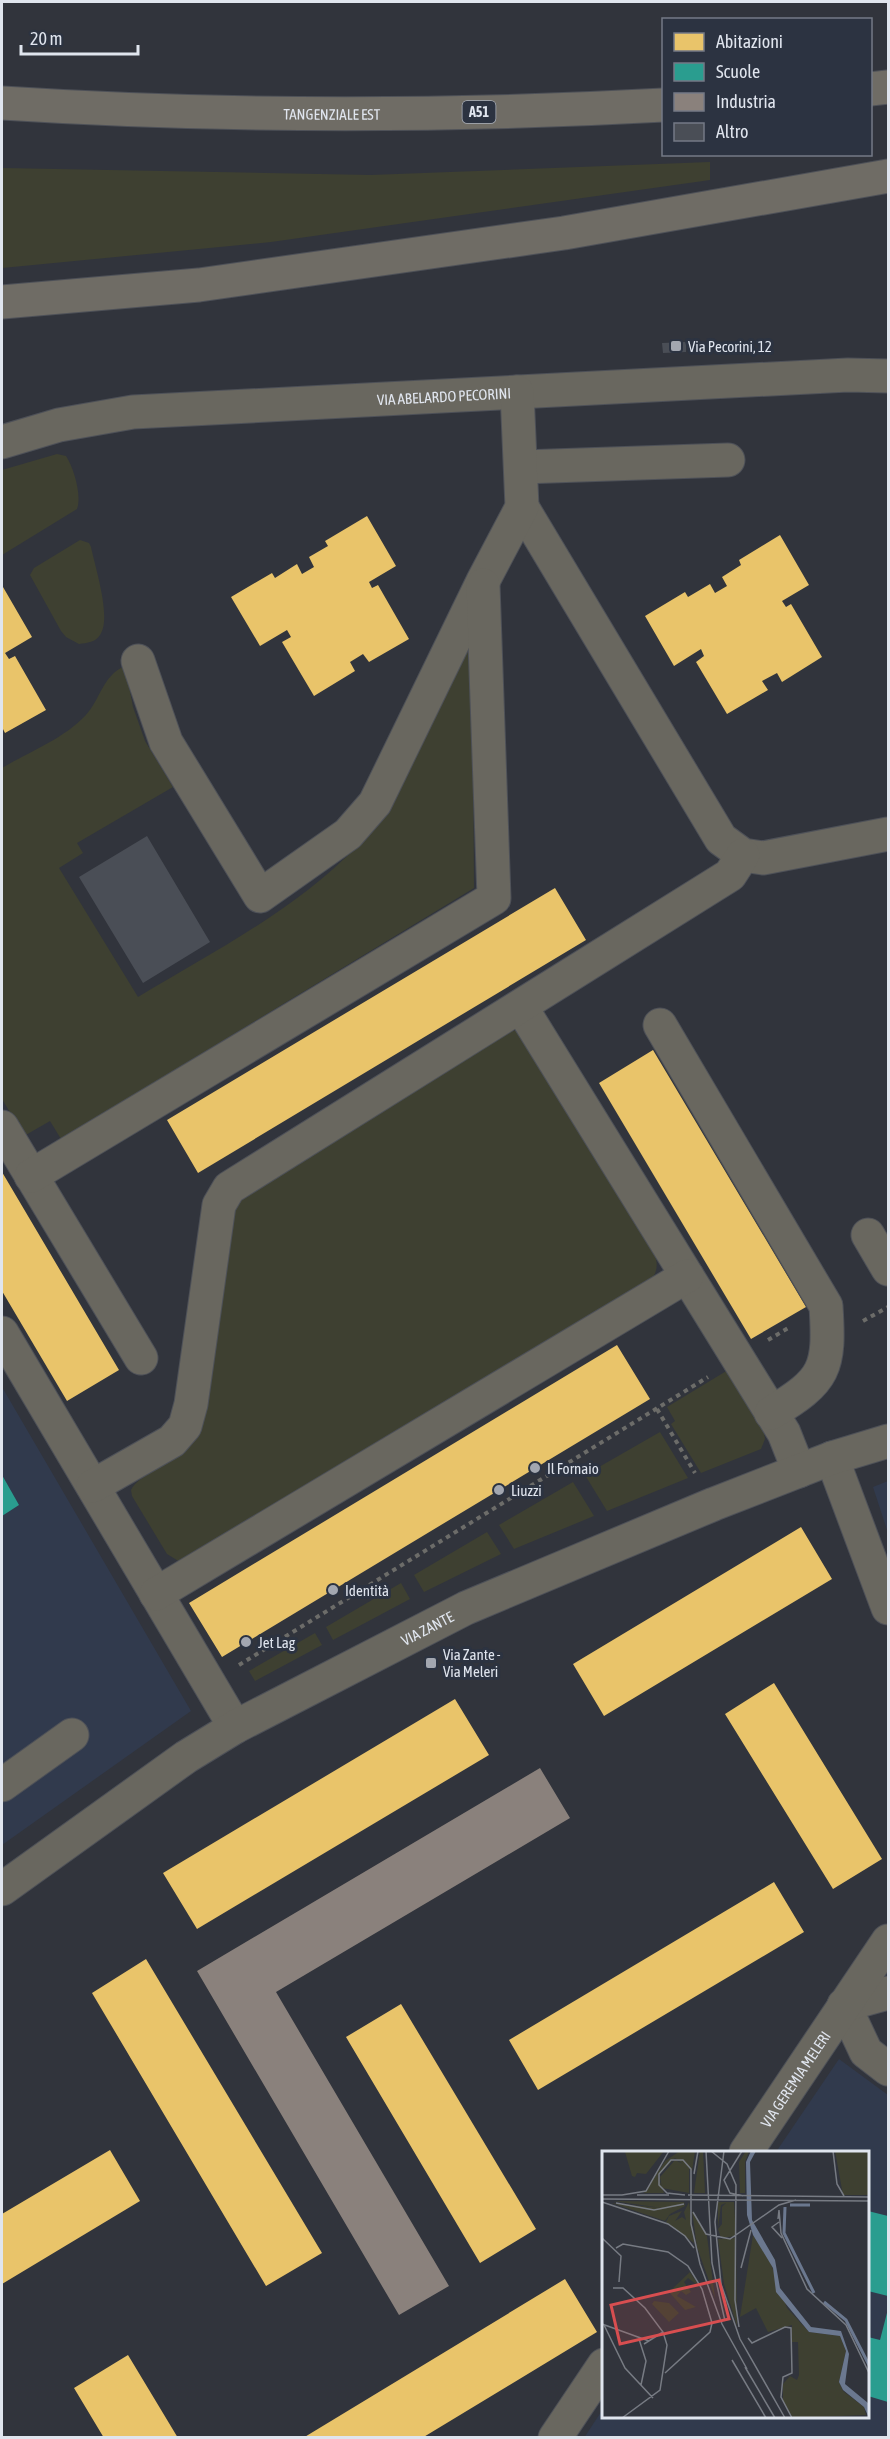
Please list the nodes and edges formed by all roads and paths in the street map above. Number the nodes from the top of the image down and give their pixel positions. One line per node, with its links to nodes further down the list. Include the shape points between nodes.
1 (888, 87): 2 (highway)
2 (872, 89)
3 (2, 103): 4 (highway, TANGENZIALE EST / A51, via 294,113 537,112)
4 (662, 105)
5 (888, 176): 6 (highway, via 564,233 199,285)
6 (2, 302)
7 (888, 376): 8 (street, VIA ABELARDO PECORINI)
8 (518, 392): 9 (street, VIA ABELARDO PECORINI, via 133,412 59,425); 11 (street)
9 (2, 442)
10 (728, 460): 11 (street)
11 (522, 467): 12 (street)
12 (522, 507): 13 (street); 16 (street, via 721,839)
13 (483, 581): 14 (street, via 375,803 348,834 260,896 166,742); 20 (street, via 494,898)
14 (138, 661)
15 (888, 834): 16 (street, via 763,858)
16 (743, 855): 17 (street, via 730,875)
17 (521, 1007): 23 (street); 35 (street, via 229,1188 219,1205 185,1426 172,1442)
18 (660, 1025): 24 (street)
19 (2, 1127): 20 (street)
20 (31, 1176): 28 (street)
21 (868, 1235): 22 (street)
22 (888, 1269)
23 (687, 1276): 29 (street); 37 (street)
24 (826, 1306): 29 (path); 31 (street, via 828,1341 822,1372 801,1395)
25 (888, 1306): 26 (path)
26 (866, 1320)
27 (2, 1333): 35 (street)
28 (141, 1358)
29 (738, 1359): 30 (path); 31 (street)
30 (657, 1409): 36 (path); 39 (path)
31 (771, 1413): 34 (street, via 784,1433)
32 (888, 1441): 33 (street, VIA ZANTE)
33 (832, 1458): 34 (street, VIA ZANTE); 38 (street)
34 (799, 1471): 36 (street, VIA ZANTE)
35 (93, 1486): 37 (street)
36 (714, 1504): 40 (street, VIA ZANTE, via 466,1608)
37 (156, 1594): 40 (street)
38 (888, 1608)
39 (232, 1670)
40 (235, 1727): 43 (street, VIA ZANTE, via 186,1757)
41 (72, 1735): 42 (street)
42 (2, 1785)
43 (2, 1889)
44 (888, 1941): 46 (street, VIA GEREMIA MELERI)
45 (888, 1993): 46 (street)
46 (844, 2005): 47 (street, via 866,2052); 48 (street, VIA GEREMIA MELERI)
47 (888, 2069)
48 (747, 2151)
49 (602, 2367): 50 (street)
50 (555, 2438)

